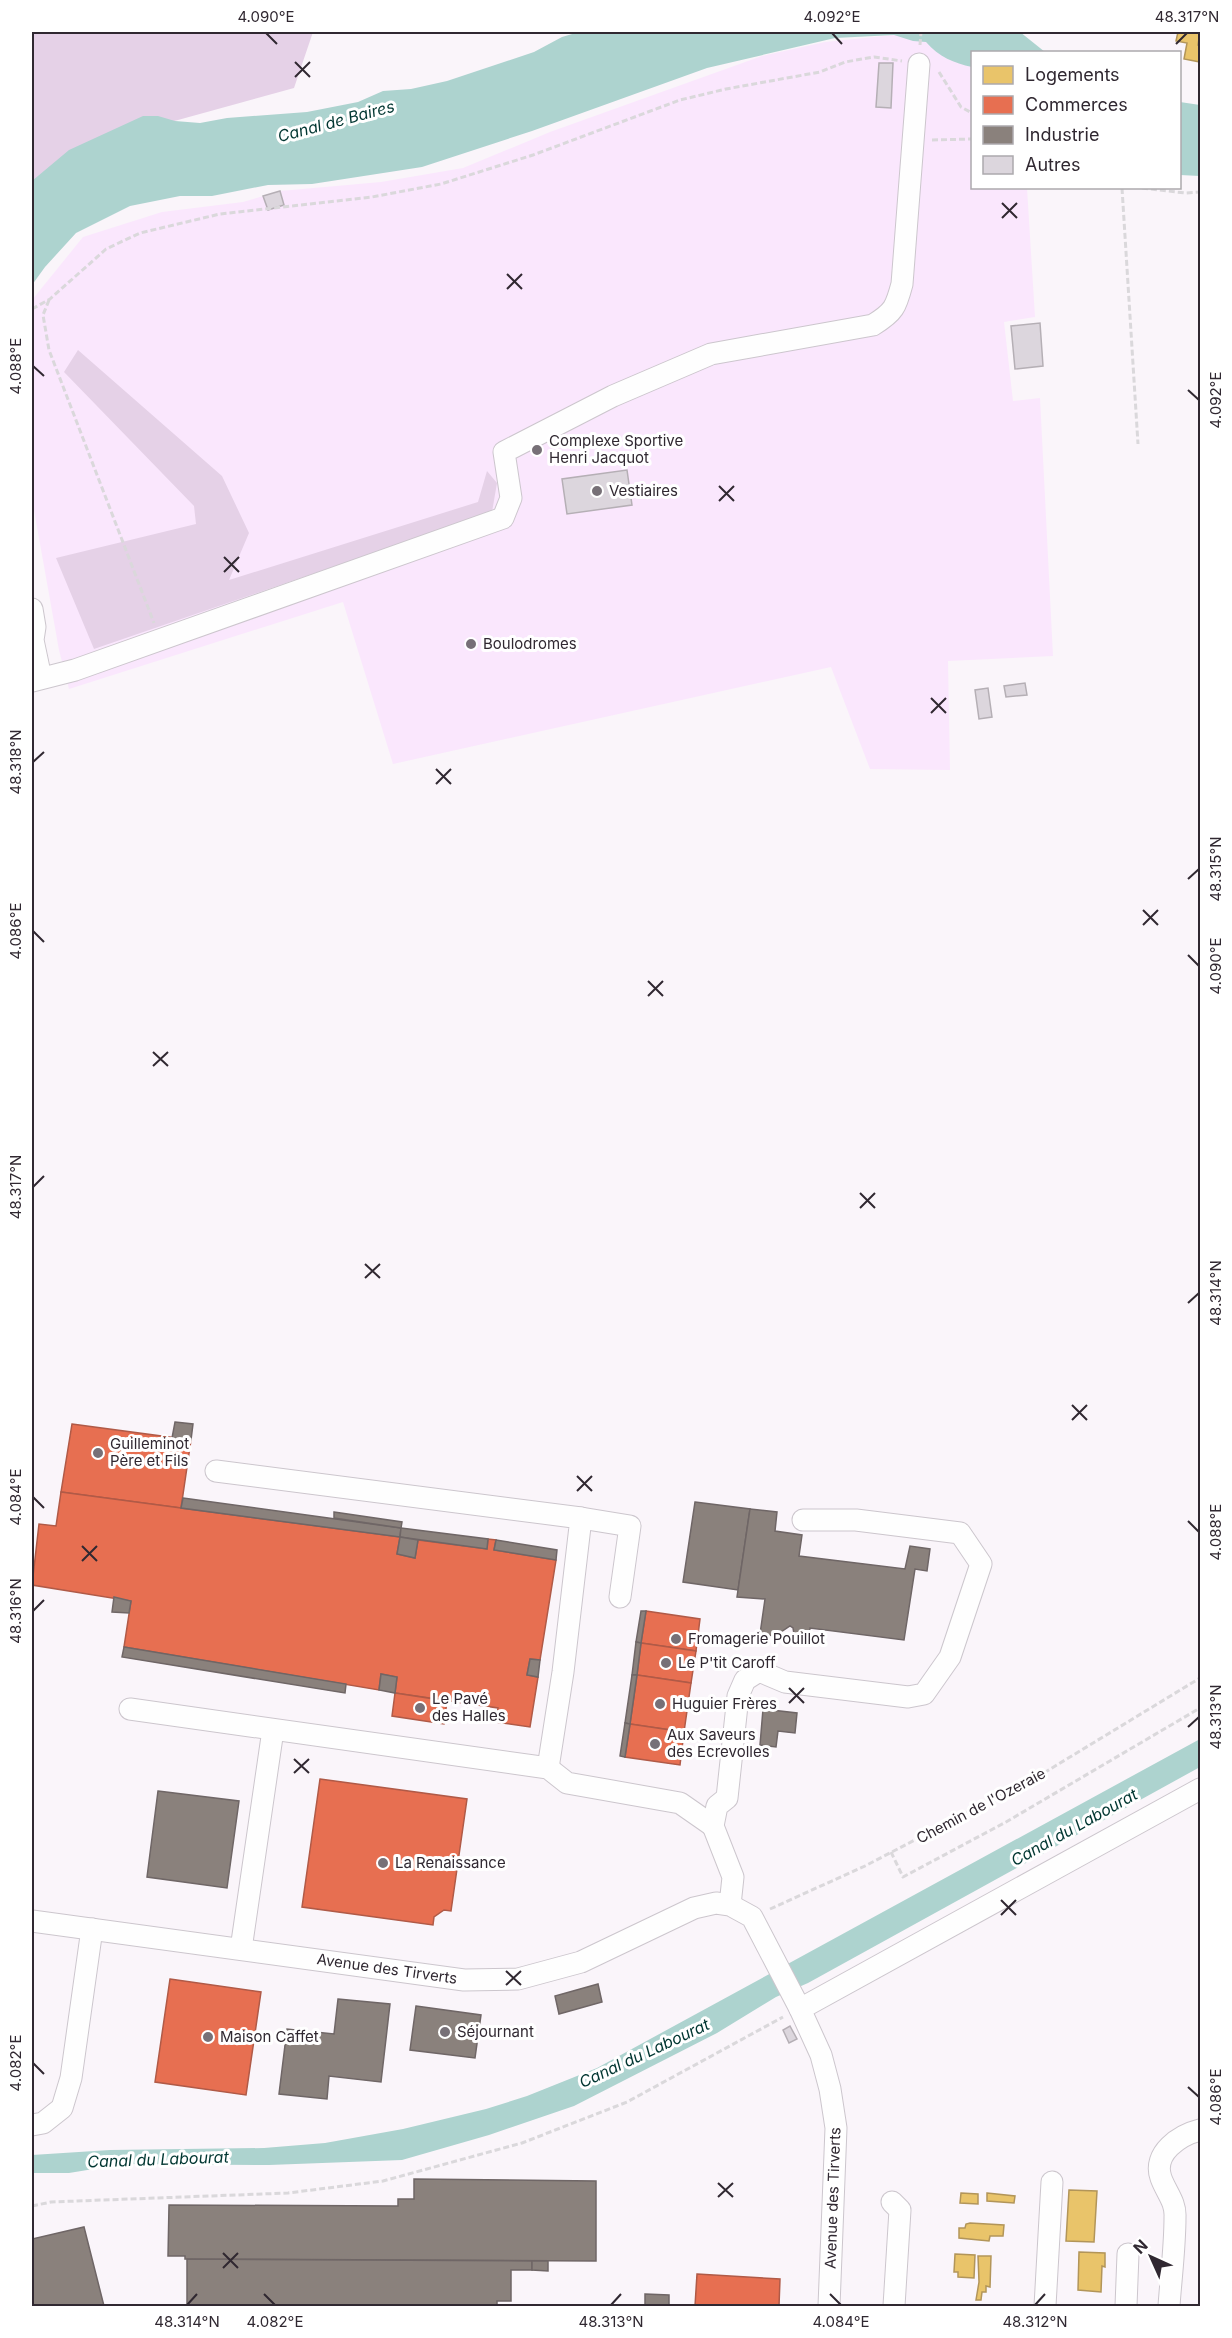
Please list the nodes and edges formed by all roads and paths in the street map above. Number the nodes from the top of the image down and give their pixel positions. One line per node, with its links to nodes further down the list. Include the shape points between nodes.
1 (921, 32): 2 (path)
2 (925, 57): 3 (path, via 961,107); 5 (street); 9 (path, via 874,57 845,62 820,72 680,100 533,155 441,184 372,197 220,214 140,233 106,249)
3 (971, 112)
4 (971, 139): 5 (path)
5 (912, 141): 13 (street, via 902,284 896,307 886,317 873,325 711,354 613,396 504,452 511,498 503,518)
6 (1122, 189): 11 (path)
7 (1151, 189): 8 (path)
8 (1200, 192)
9 (50, 299): 10 (path); 13 (path, via 43,315 49,350)
10 (32, 309)
11 (1138, 444)
12 (32, 609): 14 (street)
13 (160, 639): 15 (street)
14 (32, 640): 15 (street)
15 (36, 680)
16 (216, 1471): 17 (street)
17 (581, 1518): 19 (street, via 630,1526); 24 (street)
18 (803, 1520): 26 (street, via 856,1520 960,1533 981,1564 950,1657 924,1694 908,1697 785,1682 759,1671 745,1680 738,1696 727,1798 717,1806)
19 (620, 1597)
20 (1200, 1678): 27 (path, Chemin de l'Ozeraie, via 1047,1771)
21 (1200, 1708): 27 (path, via 1006,1822 903,1877)
22 (130, 1710): 23 (street)
23 (273, 1730): 24 (street); 32 (street)
24 (548, 1768): 26 (street, via 567,1783 680,1803)
25 (1200, 1789): 33 (street)
26 (713, 1826): 28 (street, via 733,1877)
27 (891, 1852): 29 (path, Chemin de l'Ozeraie)
28 (730, 1905): 29 (street); 32 (street, Avenue des Tirverts, via 716,1903 694,1908 581,1962 518,1979 464,1980)
29 (752, 1917): 33 (street, Avenue des Tirverts)
30 (32, 1921): 31 (street, Avenue des Tirverts)
31 (92, 1929): 32 (street, Avenue des Tirverts); 34 (street, via 71,2078 62,2108 43,2123)
32 (241, 1949)
33 (797, 2001): 38 (path, via 627,2102 522,2143 383,2181 288,2193 51,2202); 40 (street, Avenue des Tirverts, via 821,2055 836,2128)
34 (32, 2125)
35 (1200, 2130): 44 (street, via 1178,2138 1161,2159 1160,2177 1176,2215)
36 (1052, 2182): 42 (street)
37 (892, 2202): 41 (street, via 900,2210)
38 (32, 2206)
39 (1128, 2254): 43 (street)
40 (829, 2307)
41 (894, 2307)
42 (1045, 2307)
43 (1126, 2307)
44 (1169, 2307)

